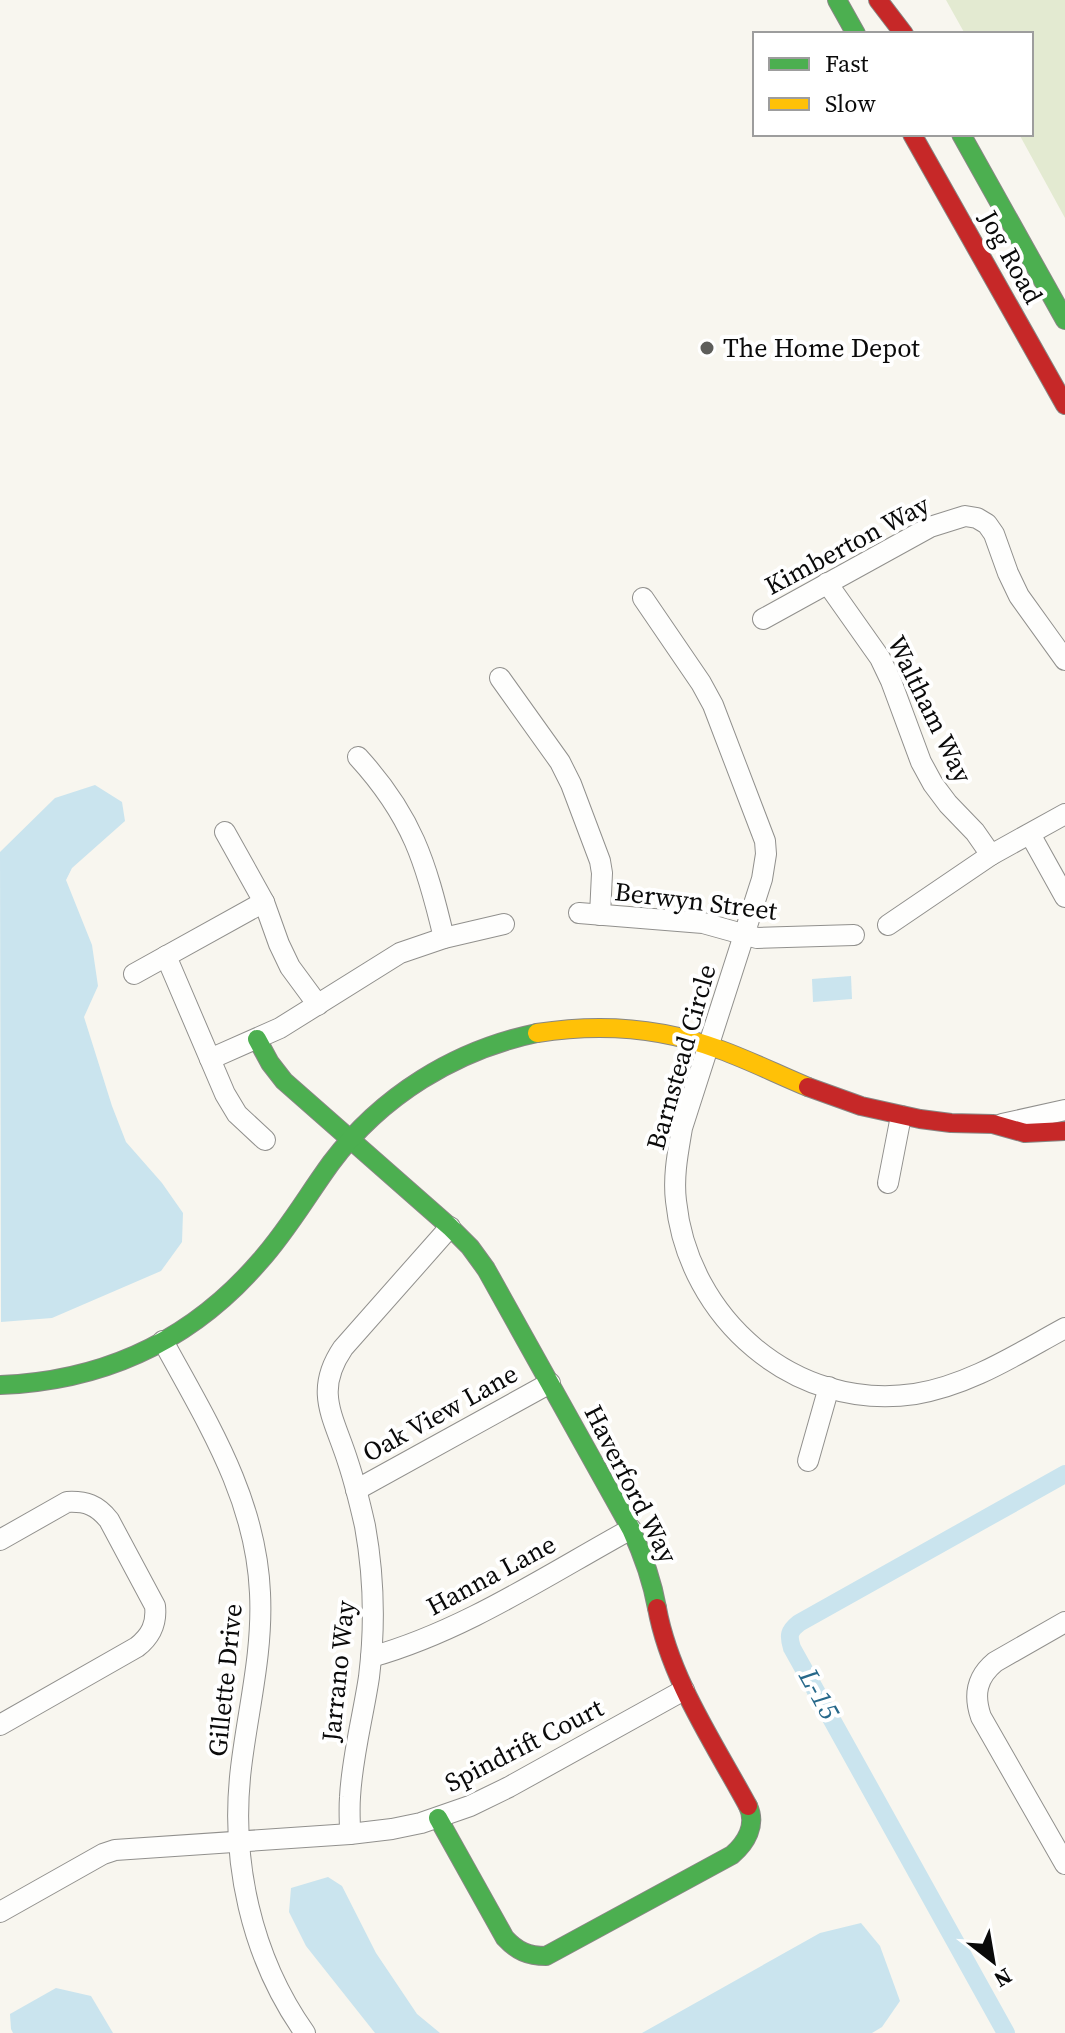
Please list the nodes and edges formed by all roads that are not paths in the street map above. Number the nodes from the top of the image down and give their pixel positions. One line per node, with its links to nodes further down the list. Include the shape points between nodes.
1 (837, 0): 4 (street)
2 (878, 0): 5 (street)
3 (886, 0): 6 (street)
4 (855, 32)
5 (902, 32)
6 (903, 32)
7 (913, 136): 10 (street, Jog Road)
8 (962, 136): 9 (street, Jog Road)
9 (1065, 320)
10 (1065, 405)
11 (827, 583): 13 (street, Kimberton Way); 14 (street, Kimberton Way, via 930,527 953,518 977,518 994,534 1019,596); 20 (street, Waltham Way, via 880,658 933,784)
12 (643, 598): 28 (street, Barnstead Circle, via 713,705 765,841 765,867)
13 (763, 619)
14 (1065, 660)
15 (500, 678): 24 (street, via 571,784 600,861)
16 (358, 757): 29 (street, via 415,838)
17 (1065, 814): 19 (street)
18 (225, 832): 22 (street)
19 (1030, 834): 20 (street); 21 (street)
20 (991, 855): 26 (street)
21 (1065, 897)
22 (264, 902): 30 (street); 32 (street, via 290,967)
23 (579, 913): 24 (street, Berwyn Street)
24 (600, 915): 28 (street, Berwyn Street, via 703,923)
25 (504, 924): 29 (street)
26 (888, 925)
27 (854, 935): 28 (street, Berwyn Street)
28 (744, 936): 34 (street, Barnstead Circle)
29 (444, 938): 32 (street, via 400,953)
30 (166, 956): 31 (street); 35 (street)
31 (134, 974)
32 (318, 1005): 33 (street)
33 (257, 1039): 35 (street); 41 (street, Haverford Way, via 284,1081)
34 (709, 1045): 37 (street, via 831,1097); 41 (street, via 630,1028 550,1030 510,1039 472,1052 413,1084); 48 (street, Barnstead Circle, via 677,1156 676,1199 688,1255 706,1294 743,1338 765,1357)
35 (210, 1059): 40 (street, via 237,1114)
36 (1065, 1110): 38 (street)
37 (901, 1116): 38 (street); 42 (street)
38 (998, 1125): 39 (street, via 1027,1134)
39 (1065, 1131)
40 (265, 1140)
41 (350, 1140): 43 (street, Haverford Way); 45 (street, via 249,1275)
42 (888, 1183)
43 (450, 1227): 46 (street, Haverford Way, via 486,1269); 50 (street, Jarrano Way, via 343,1348 331,1369 328,1405)
44 (1065, 1328): 48 (street, Barnstead Circle, via 967,1380 939,1389 882,1395)
45 (163, 1341): 47 (street, via 103,1368); 59 (street, Gillette Drive, via 225,1454 255,1548 261,1634 241,1768)
46 (550, 1383): 50 (street, Oak View Lane); 51 (street, Haverford Way)
47 (0, 1385)
48 (829, 1387): 49 (street)
49 (808, 1461)
50 (356, 1490): 54 (street, Jarrano Way, via 371,1576)
51 (631, 1529): 54 (street, Hanna Lane, via 469,1619); 55 (street, Haverford Way)
52 (0, 1540): 56 (street, via 67,1502 91,1504 109,1520 155,1606 156,1618 137,1647)
53 (1065, 1622): 60 (street, via 995,1662 985,1670 976,1693 981,1717)
54 (371, 1657): 58 (street, Jarrano Way, via 351,1784)
55 (684, 1690): 57 (street, Spindrift Court, via 509,1787); 57 (street, Haverford Way, via 751,1813 748,1837 732,1855 546,1956 522,1954 512,1947)
56 (0, 1725)
57 (438, 1818): 58 (street, Spindrift Court)
58 (350, 1834): 59 (street, Spindrift Court)
59 (238, 1841): 61 (street, Spindrift Court, via 115,1850); 62 (street, Gillette Drive, via 253,1925 268,1966)
60 (1065, 1864)
61 (0, 1912)
62 (305, 2033)

